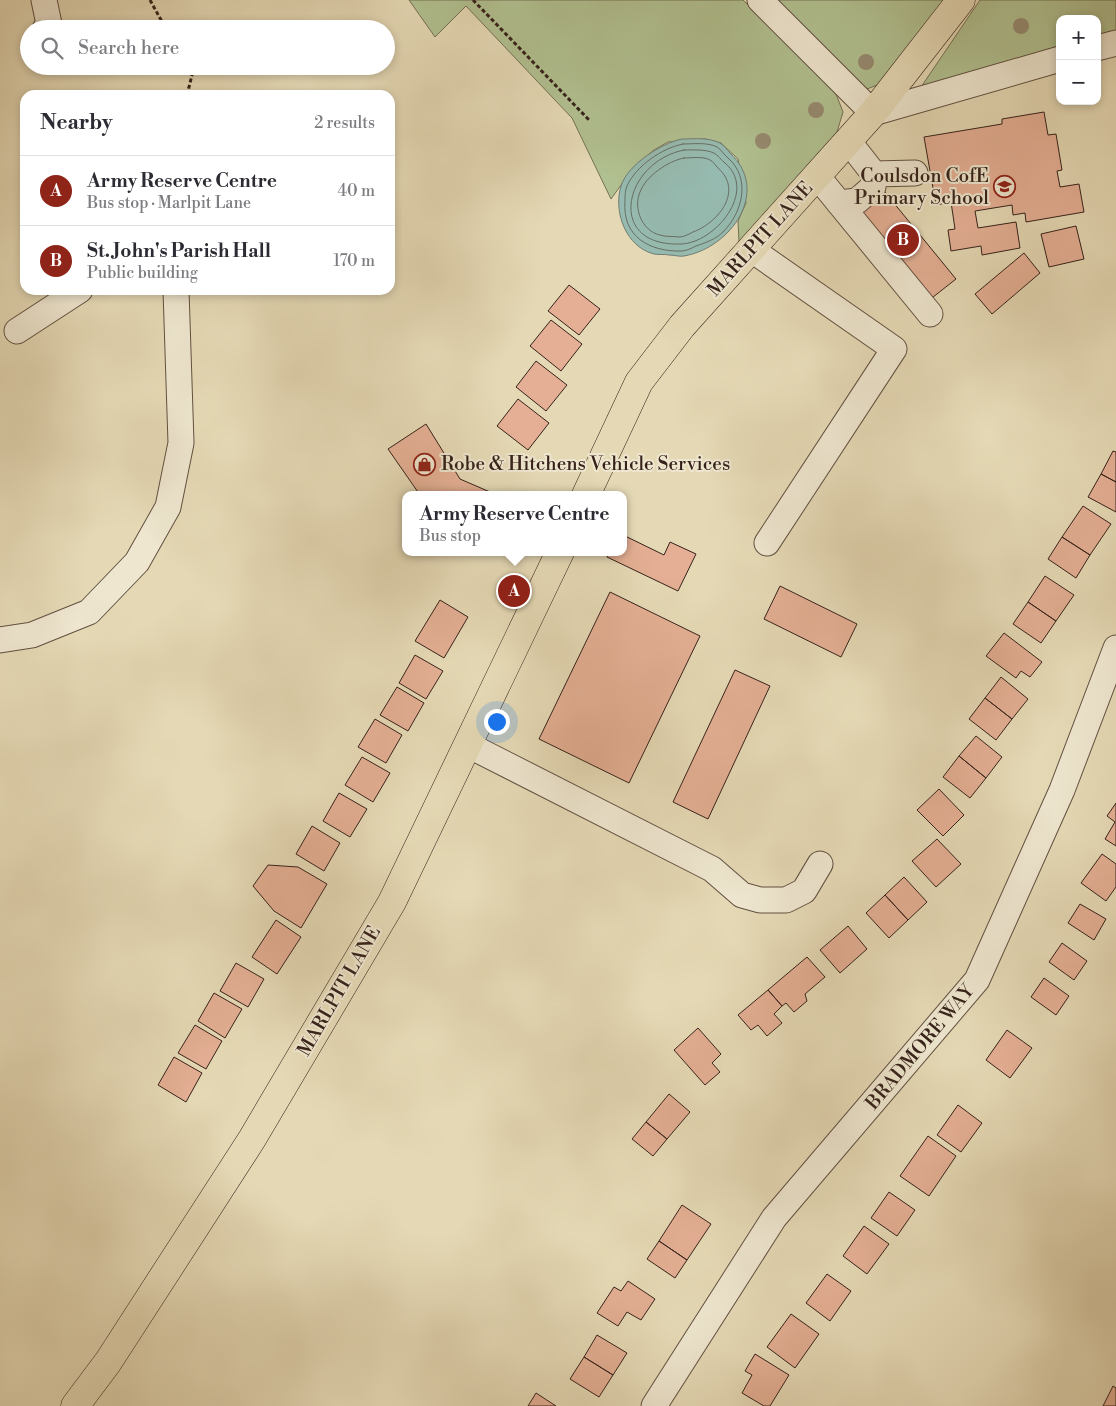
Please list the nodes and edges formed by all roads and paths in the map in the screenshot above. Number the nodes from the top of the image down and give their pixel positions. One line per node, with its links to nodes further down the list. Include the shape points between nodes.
1 (44, 0): 6 (street)
2 (150, 0): 7 (path)
3 (473, 0): 14 (path)
4 (760, 0): 13 (street)
5 (961, 0): 13 (main road, MARLPIT LANE)
6 (48, 20)
7 (161, 20)
8 (1116, 43): 9 (street)
9 (1101, 47)
10 (1057, 60): 13 (street)
11 (192, 75): 12 (path)
12 (188, 90)
13 (873, 114): 15 (main road, MARLPIT LANE)
14 (590, 121)
15 (849, 142): 17 (street); 18 (main road, MARLPIT LANE)
16 (915, 172): 17 (street)
17 (874, 174): 19 (street, via 873,187 857,201)
18 (817, 176): 19 (street); 20 (main road, MARLPIT LANE)
19 (839, 203): 23 (street)
20 (752, 250): 25 (main road, MARLPIT LANE, via 682,326 639,382); 26 (street, via 894,349)
21 (72, 295): 24 (street)
22 (176, 295): 28 (street, via 181,443 168,507 136,562 89,612 32,635)
23 (930, 314)
24 (17, 331)
25 (588, 491)
26 (767, 543)
27 (558, 556): 30 (main road, MARLPIT LANE)
28 (0, 640)
29 (1116, 648): 33 (street, BRADMORE WAY, via 1062,790 977,980 774,1218)
30 (468, 745): 31 (street, via 712,869 742,894 760,900 786,900 804,891); 32 (main road, MARLPIT LANE, via 392,902 252,1139 108,1362)
31 (820, 864)
32 (75, 1406)
33 (654, 1406)

